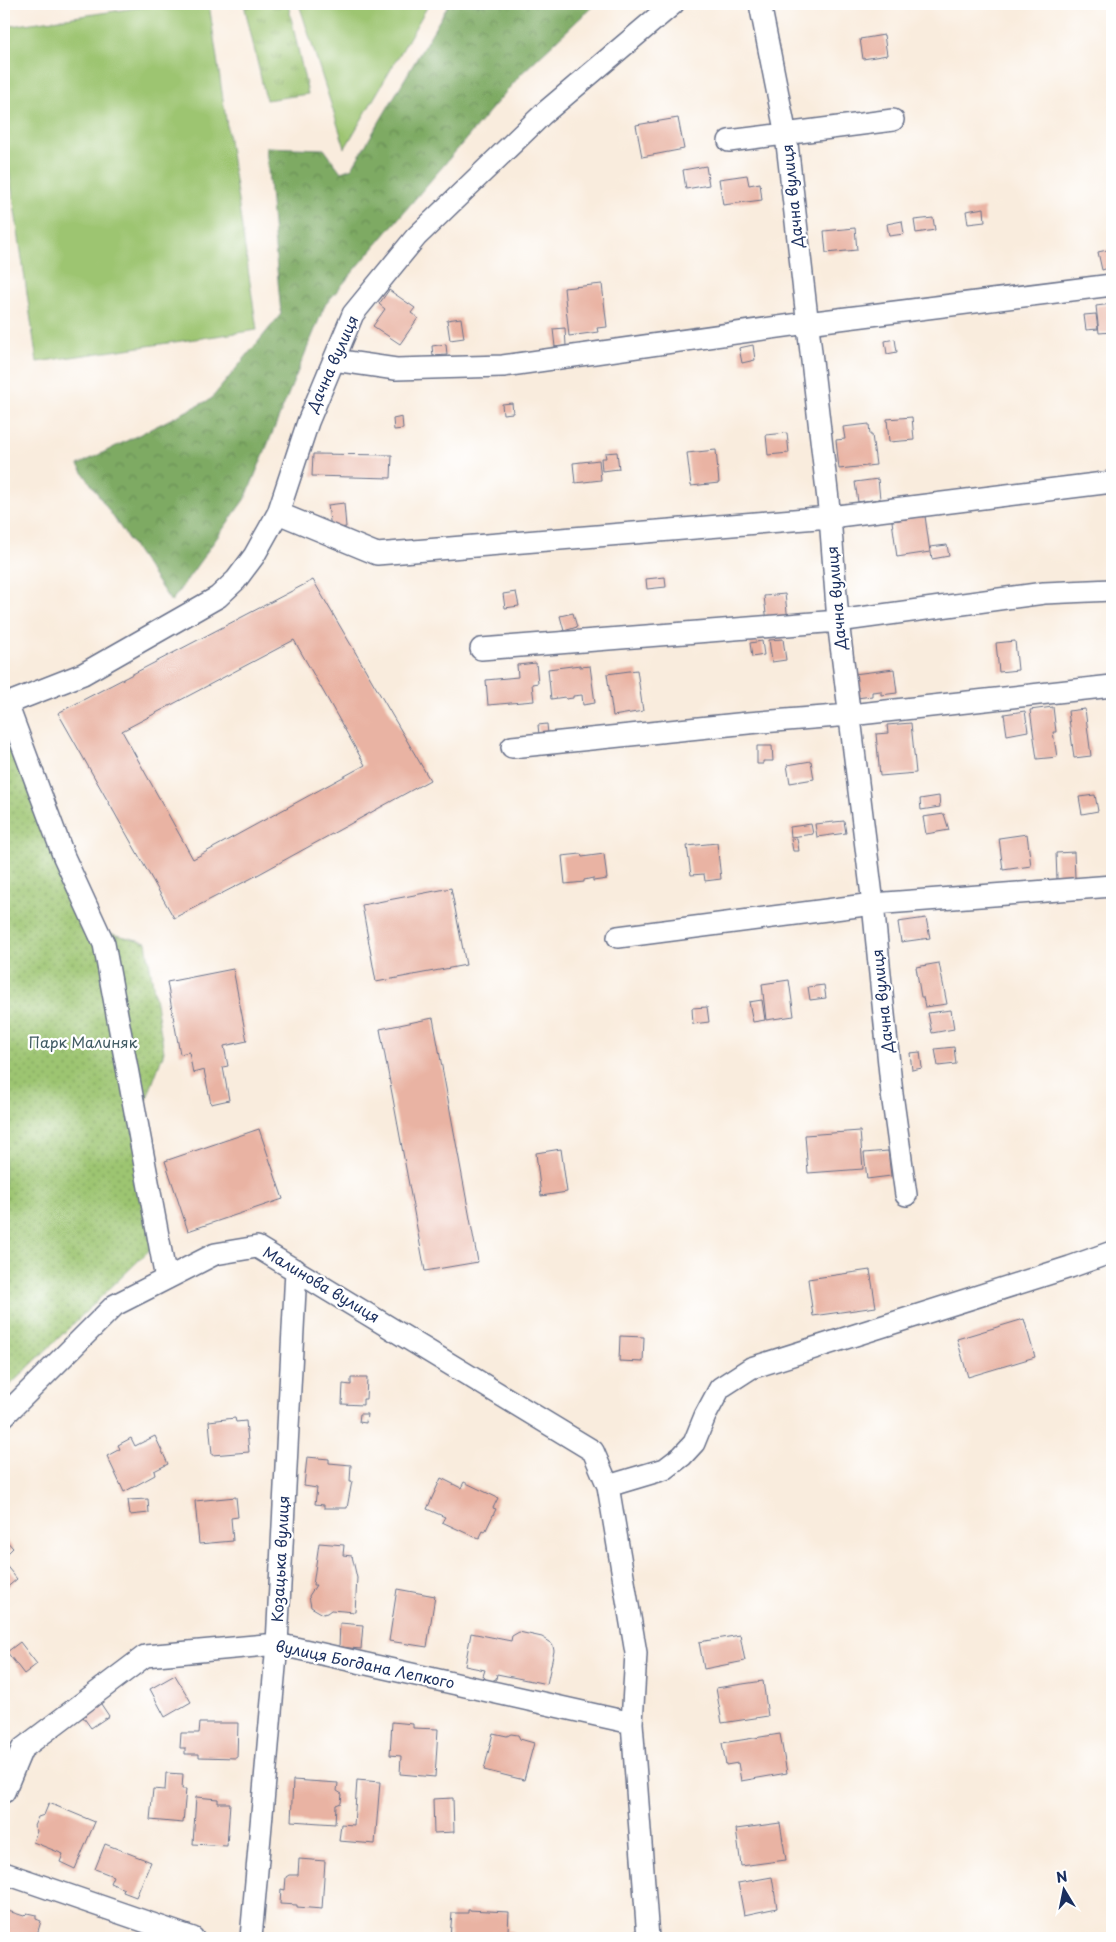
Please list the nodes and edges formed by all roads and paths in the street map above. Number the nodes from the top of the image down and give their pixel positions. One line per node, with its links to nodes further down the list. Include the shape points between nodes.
1 (673, 4): 8 (street, Дачна вулиця, via 543,114 416,237 353,314)
2 (760, 4): 4 (street, Дачна вулиця)
3 (893, 120): 4 (street)
4 (786, 135): 5 (street); 7 (street, Дачна вулиця)
5 (729, 141)
6 (1112, 285): 7 (street)
7 (806, 323): 8 (street, via 503,366 396,369); 11 (street, Дачна вулиця)
8 (334, 360): 10 (street, Дачна вулиця, via 308,422)
9 (1112, 482): 11 (street)
10 (278, 513): 11 (street, via 377,554); 16 (street, Дачна вулиця, via 254,556 218,597 83,674)
11 (830, 517): 13 (street, Дачна вулиця)
12 (1112, 590): 13 (street, via 1044,593)
13 (838, 621): 14 (street); 17 (street, Дачна вулиця)
14 (481, 649)
15 (1112, 686): 17 (street)
16 (6, 705): 25 (street, via 64,856 104,944)
17 (850, 715): 18 (street, via 748,722); 20 (street, Дачна вулиця)
18 (512, 747)
19 (1112, 886): 20 (street)
20 (873, 904): 21 (street); 22 (street, Дачна вулиця, via 892,1094)
21 (618, 937)
22 (906, 1195)
23 (1112, 1252): 27 (street, via 751,1368 720,1388 694,1443 682,1456 665,1469)
24 (296, 1270): 25 (street, Малинова вулиця, via 258,1247 215,1254); 27 (street, Малинова вулиця, via 593,1451); 28 (street, Козацька вулиця)
25 (166, 1279): 26 (street, Малинова вулиця, via 115,1305)
26 (4, 1416)
27 (608, 1486): 29 (street, Малинова вулиця, via 636,1653)
28 (277, 1644): 29 (street, вулиця Богдана Лепкого); 30 (street, вулиця Богдана Лепкого, via 145,1656 22,1748); 33 (street, Козацька вулиця)
29 (632, 1723): 34 (street, Малинова вулиця)
30 (4, 1792)
31 (4, 1873): 32 (street)
32 (193, 1938)
33 (251, 1938)
34 (648, 1938)

